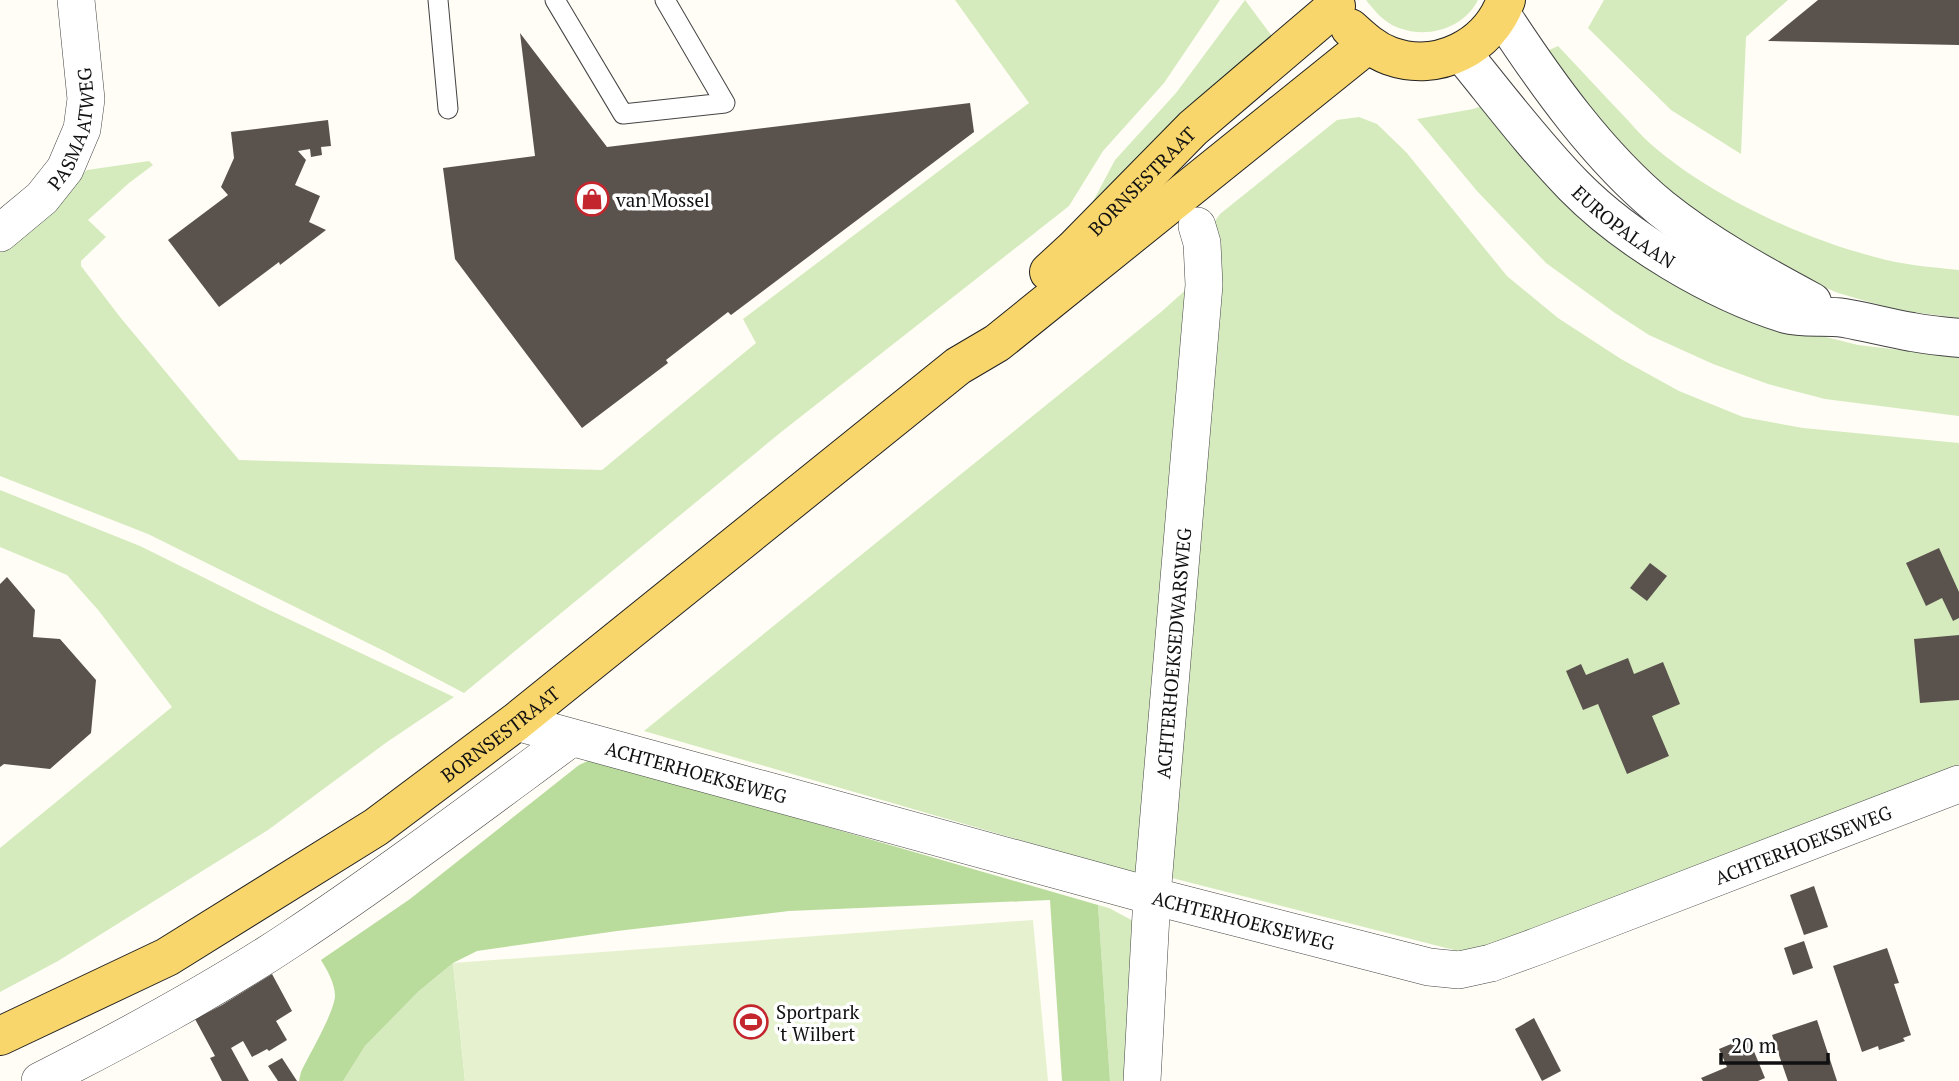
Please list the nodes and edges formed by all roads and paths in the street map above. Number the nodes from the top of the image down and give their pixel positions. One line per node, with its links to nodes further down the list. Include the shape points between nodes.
1 (76, 0): 11 (street, PASMAATWEG, via 86,99 82,129 65,169 42,198)
2 (438, 0): 9 (lane)
3 (555, 0): 4 (lane, via 623,114 725,103)
4 (665, 0)
5 (1335, 3): 7 (main road); 14 (main road, BORNSESTRAAT, via 1193,128 1074,249 985,328)
6 (1504, 7): 8 (main road, via 1490,30); 12 (street, EUROPALAAN, via 1532,61 1601,148 1661,208 1693,232)
7 (1367, 45): 8 (main road, via 1413,61); 14 (main road, BORNSESTRAAT, via 997,343)
8 (1461, 52): 12 (street, EUROPALAAN, via 1551,162 1641,242 1733,293 1789,315)
9 (448, 109)
10 (1197, 226): 18 (street, ACHTERHOEKSEDWARSWEG, via 1205,285)
11 (0, 233)
12 (1841, 318): 13 (street, EUROPALAAN)
13 (1959, 338)
14 (958, 366): 15 (main road, BORNSESTRAAT)
15 (516, 722): 16 (street, ACHTERHOEKSEWEG); 19 (main road, BORNSESTRAAT, via 376,827 167,957)
16 (571, 738): 18 (street, ACHTERHOEKSEWEG); 20 (street, via 294,937 125,1038)
17 (1959, 784): 18 (street, ACHTERHOEKSEWEG, via 1538,946 1459,970 1429,967)
18 (1152, 896): 21 (street, ACHTERHOEKSEDWARSWEG)
19 (0, 1036)
20 (40, 1081)
21 (1142, 1081)

